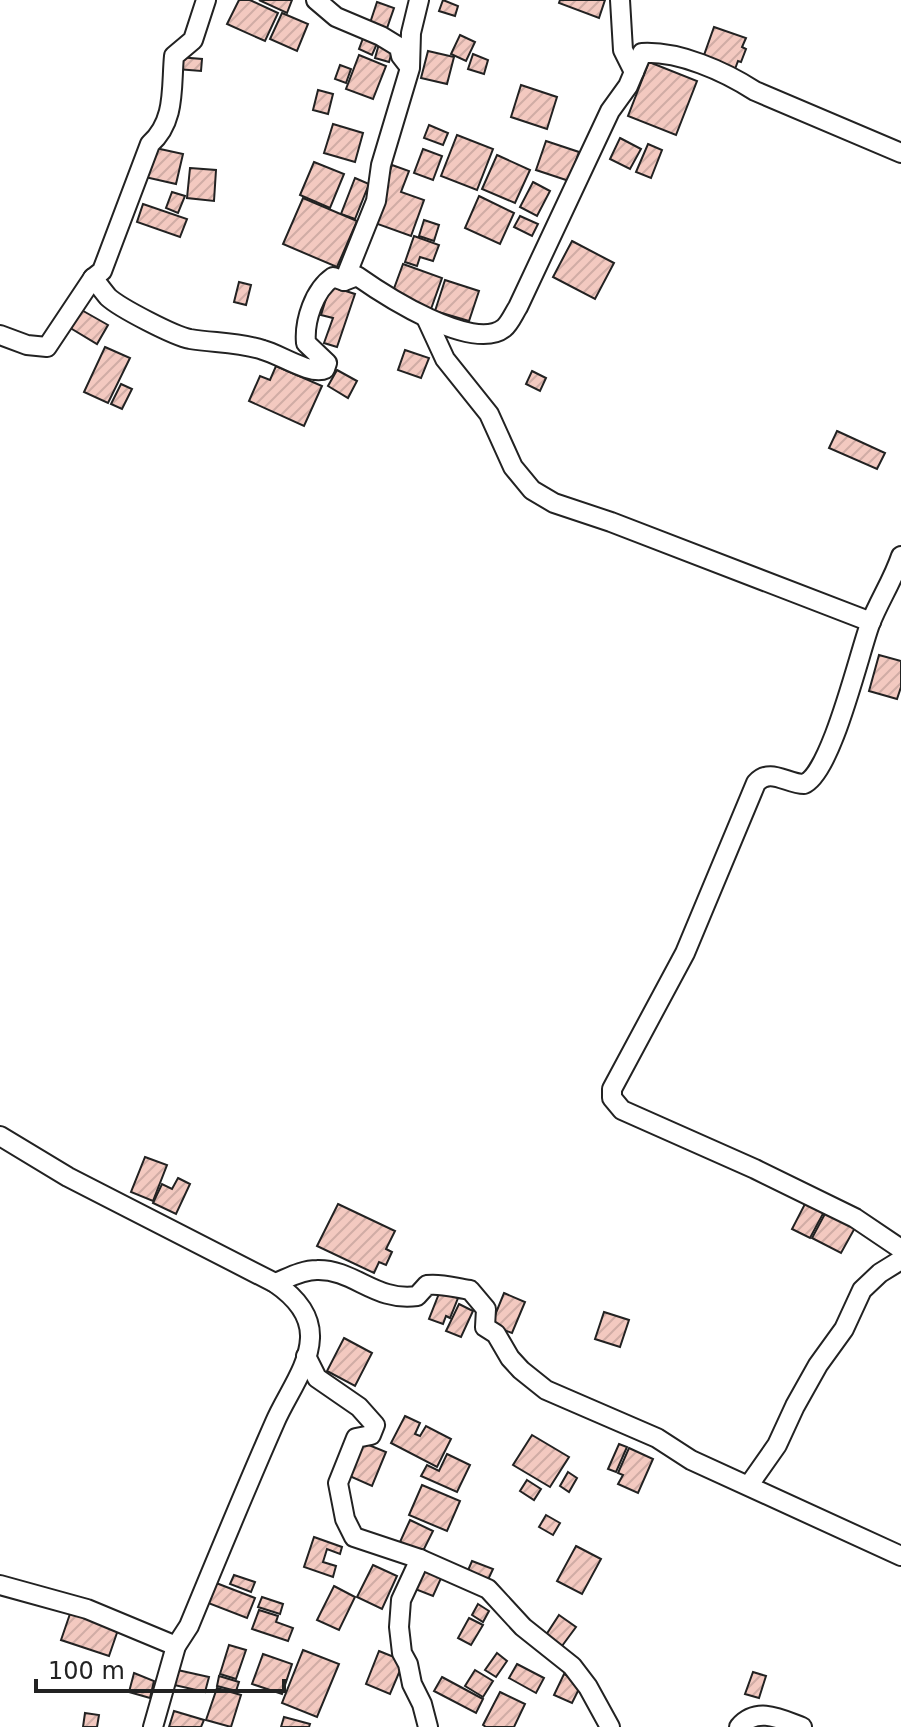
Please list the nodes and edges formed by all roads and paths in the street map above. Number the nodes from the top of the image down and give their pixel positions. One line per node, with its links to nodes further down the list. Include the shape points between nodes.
1 (206, 0): 8 (street, via 193,40 174,56 164,128 150,144 102,271)
2 (316, 0): 5 (street, via 336,17 399,47)
3 (419, 0): 5 (street)
4 (620, 0): 6 (street, via 623,50)
5 (410, 68): 9 (street, via 384,153 376,201)
6 (634, 72): 7 (street, via 642,53 684,58); 10 (street, via 505,328 472,333)
7 (901, 153)
8 (93, 278): 9 (street, via 116,303 175,334 250,346 320,372 327,363 306,343 305,327 327,281); 11 (street, via 47,347)
9 (344, 281): 10 (street, via 357,276)
10 (427, 320): 13 (street, via 445,359 489,414 513,467 532,490 554,503)
11 (0, 335)
12 (901, 556): 13 (street)
13 (871, 622): 15 (street, via 846,706 816,776 804,784 769,775 756,783 685,953 616,1080 612,1098 622,1110 855,1218)
14 (0, 1136): 17 (street, via 68,1177)
15 (901, 1249)
16 (901, 1260): 19 (street, via 862,1290 777,1445)
17 (275, 1283): 18 (street, via 303,1311 310,1334); 19 (street, via 316,1270 332,1271 392,1297 417,1296 427,1285 440,1283 470,1290 486,1309 485,1327 534,1382)
18 (306, 1356): 21 (street, via 317,1378 375,1425 371,1435 356,1438 338,1483 349,1529 360,1540); 23 (street)
19 (749, 1485): 20 (street)
20 (901, 1556)
21 (420, 1559): 25 (street, via 401,1600 399,1627 402,1653); 26 (street, via 488,1589 523,1627 572,1666)
22 (0, 1585): 23 (street, via 87,1609)
23 (176, 1646): 24 (street)
24 (153, 1727)
25 (428, 1727)
26 (610, 1727)
27 (739, 1727): 28 (street, via 756,1715)
28 (802, 1727)

